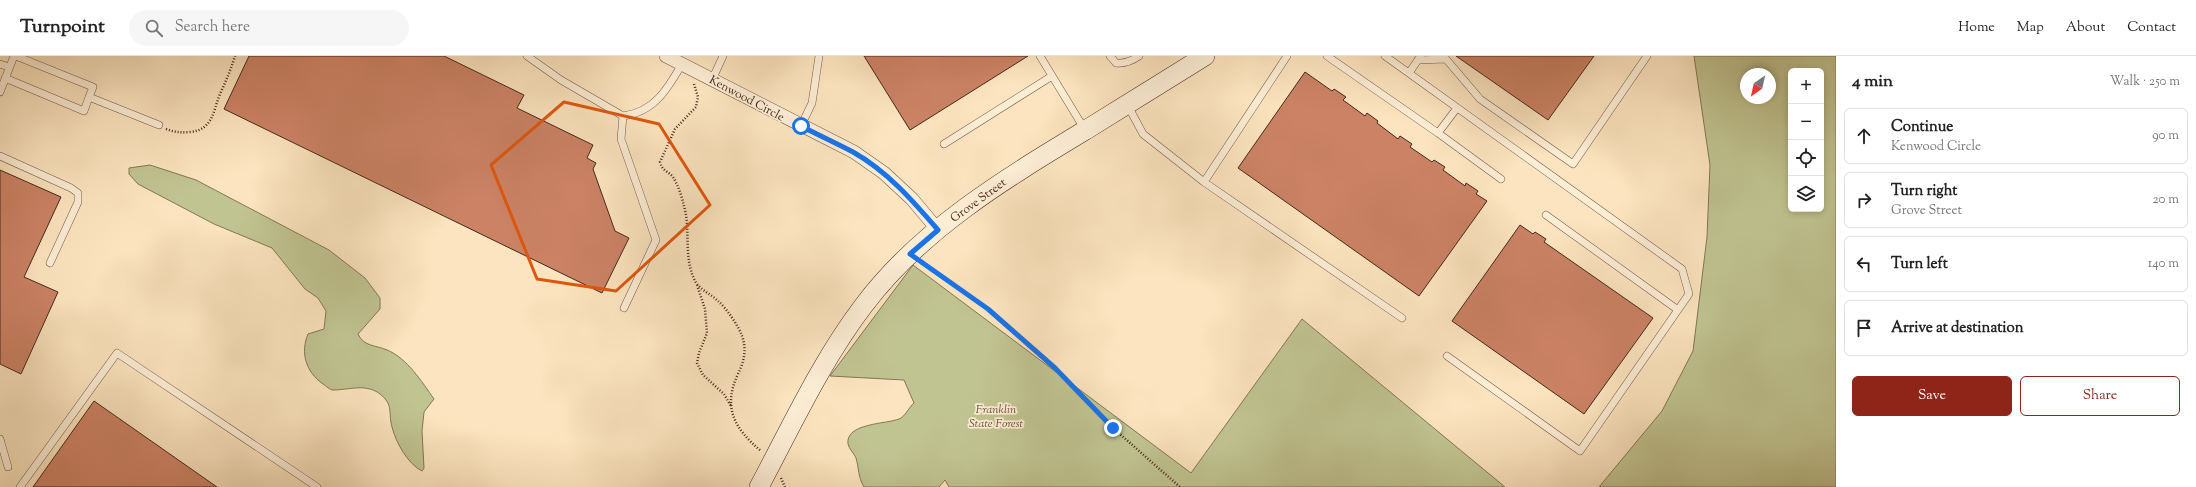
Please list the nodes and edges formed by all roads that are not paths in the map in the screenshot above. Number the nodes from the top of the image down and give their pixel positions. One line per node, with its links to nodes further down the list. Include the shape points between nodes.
1 (15, 56): 17 (lane); 23 (lane, via 93,87)
2 (528, 56): 26 (lane, via 561,80)
3 (666, 56): 16 (street, Kenwood Circle)
4 (723, 56): 21 (lane)
5 (819, 56): 28 (lane, via 812,103)
6 (1040, 56): 19 (lane)
7 (1110, 56): 8 (lane, via 1116,63 1121,64)
8 (1139, 56)
9 (1206, 56): 24 (main road, Grove Street)
10 (1287, 56): 34 (lane)
11 (1327, 56): 30 (lane)
12 (1385, 56): 18 (lane)
13 (1647, 56): 14 (lane, via 1573,164 1480,100 1446,59)
14 (1419, 58): 18 (lane)
15 (0, 64): 17 (lane)
16 (685, 66): 21 (street, Kenwood Circle); 26 (lane, via 658,101 640,113)
17 (9, 67): 20 (lane)
18 (1409, 73): 25 (lane)
19 (1052, 76): 29 (lane); 31 (lane)
20 (6, 78): 22 (lane); 23 (lane, via 84,111)
21 (712, 80): 28 (street, Kenwood Circle)
22 (0, 92)
23 (89, 97): 27 (lane)
24 (1127, 103): 29 (main road, Grove Street); 34 (lane, via 1143,134)
25 (1457, 108): 30 (lane); 39 (lane, via 1682,269 1689,294)
26 (623, 116): 38 (lane, via 621,139 656,240)
27 (159, 125)
28 (801, 126): 36 (street, Kenwood Circle, via 854,152 884,173 912,199)
29 (1085, 130): 36 (main road, Grove Street, via 975,200)
30 (1438, 134): 33 (lane)
31 (944, 144)
32 (0, 156): 37 (lane, via 78,193 78,202)
33 (1500, 179)
34 (1204, 182): 40 (lane)
35 (1546, 215): 39 (lane)
36 (938, 230): 46 (main road, Grove Street, via 910,254 865,304 844,334)
37 (50, 263)
38 (624, 308)
39 (1678, 310): 41 (lane, via 1580,451)
40 (1402, 318)
41 (1447, 356)
42 (0, 439): 43 (lane)
43 (8, 467)
44 (20, 487): 45 (lane, via 117,353)
45 (317, 487)
46 (759, 487)

